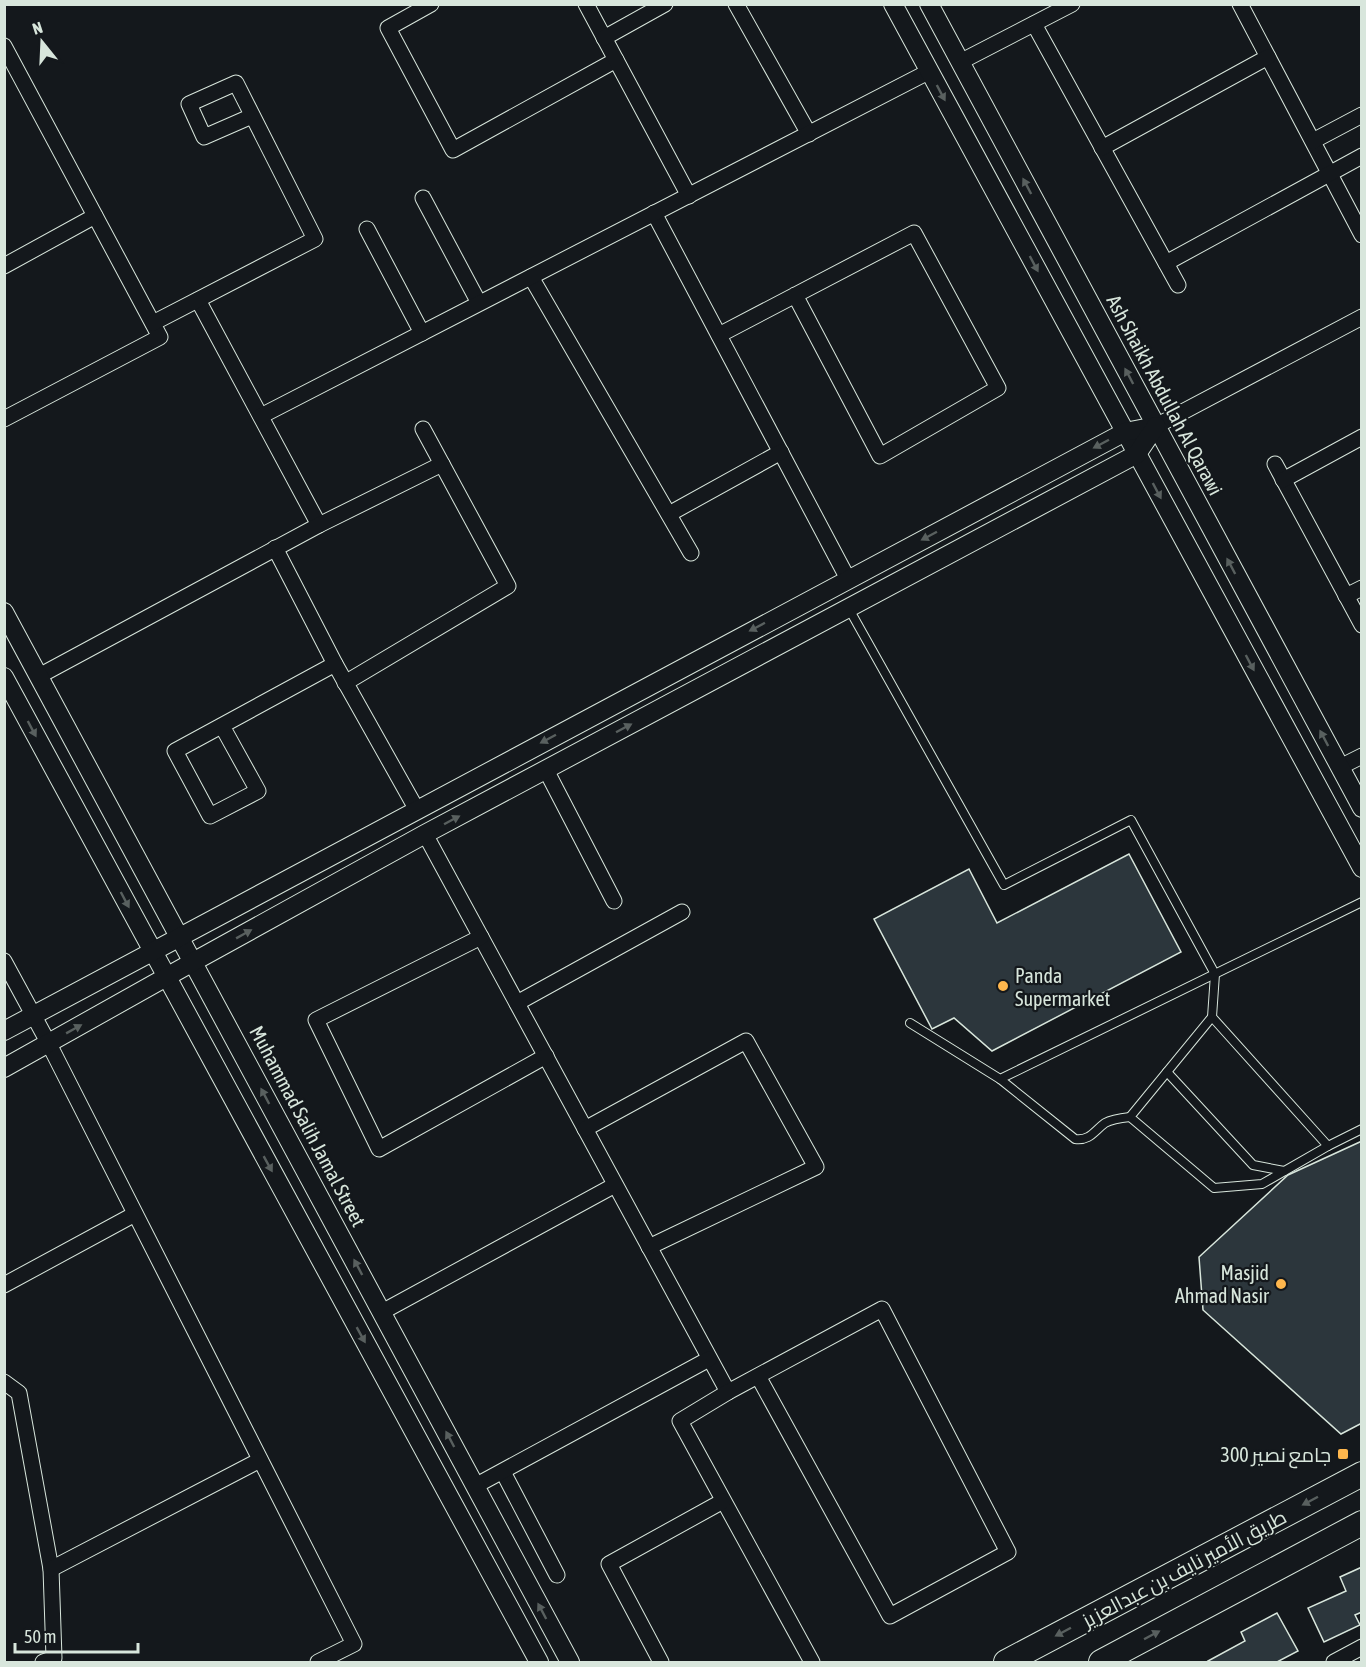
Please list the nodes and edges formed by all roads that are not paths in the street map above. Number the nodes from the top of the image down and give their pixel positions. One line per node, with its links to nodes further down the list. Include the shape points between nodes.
1 (431, 4): 14 (street, via 388,28 453,150)
2 (586, 4): 11 (street)
3 (665, 4): 11 (street)
4 (736, 4): 19 (street)
5 (894, 4): 16 (street)
6 (929, 4): 15 (street, Ash Shaikh Abdullah Al Qarawi)
7 (1071, 4): 9 (street)
8 (1240, 4): 13 (street)
9 (1045, 11): 10 (street)
10 (1034, 24): 15 (street); 21 (street)
11 (604, 38): 14 (street)
12 (4, 46): 27 (street)
13 (1268, 57): 20 (street); 21 (street)
14 (615, 60): 24 (street)
15 (960, 62): 43 (street, Ash Shaikh Abdullah Al Qarawi, one-way to 15)
16 (930, 71): 19 (street); 45 (street, one-way to 45)
17 (1362, 115): 20 (street)
18 (252, 116): 35 (street, via 315,239)
19 (809, 134): 24 (street)
20 (1313, 141): 23 (street)
21 (1102, 148): 31 (street)
22 (1362, 156): 23 (street)
23 (1329, 173): 29 (street); 31 (street)
24 (688, 196): 26 (street)
25 (423, 198): 36 (street)
26 (654, 213): 32 (street); 40 (street)
27 (95, 216): 30 (street); 38 (street)
28 (367, 229): 39 (street)
29 (1362, 235)
30 (6, 261)
31 (1166, 263): 33 (street)
32 (531, 277): 36 (street); 52 (street)
33 (1178, 285)
34 (795, 295): 34 (street, via 914,232 998,388 880,456); 40 (street)
35 (198, 300): 38 (street); 41 (street)
36 (479, 303): 39 (street)
37 (1362, 317): 43 (street)
38 (153, 323): 42 (street, via 160,337)
39 (422, 333): 41 (street)
40 (719, 335): 47 (street)
41 (261, 416): 53 (street)
42 (4, 419)
43 (1156, 426): 45 (street); 48 (street); 68 (street, Ash Shaikh Abdullah Al Qarawi, one-way to 43)
44 (423, 429): 49 (street)
45 (1125, 432): 48 (street); 56 (street, one-way to 56)
46 (1362, 437): 51 (street)
47 (781, 452): 52 (street); 56 (street)
48 (1137, 454): 59 (street); 73 (street, one-way to 73)
49 (442, 464): 53 (street); 65 (street, via 508,586)
50 (1275, 464): 51 (street)
51 (1283, 480): 58 (street)
52 (669, 514): 55 (street)
53 (319, 525): 54 (street)
54 (275, 548): 62 (street); 63 (street)
55 (691, 553)
56 (848, 579): 71 (street, one-way to 71)
57 (1362, 588): 58 (street)
58 (1346, 596): 61 (street)
59 (848, 608): 69 (street, one-way to 59); 82 (lane, via 1004,885 1131,820)
60 (4, 612): 63 (street, Muhammad Salih Jamal Street)
61 (1362, 625)
62 (335, 664): 65 (street); 66 (street)
63 (39, 676): 77 (street, Muhammad Salih Jamal Street)
64 (4, 677): 79 (street, one-way to 79)
65 (345, 683): 71 (street)
66 (222, 726): 66 (street, via 175,751 210,816 258,791)
67 (1362, 756): 68 (street)
68 (1340, 767): 70 (street, Ash Shaikh Abdullah Al Qarawi)
69 (546, 770): 72 (street, one-way to 69); 74 (street)
70 (1362, 808)
71 (417, 810): 77 (street)
72 (425, 834): 78 (street); 81 (street, one-way to 72)
73 (1362, 868)
74 (614, 901)
75 (1362, 902): 82 (lane)
76 (682, 912): 84 (street)
77 (180, 937): 79 (street); 81 (street, Muhammad Salih Jamal Street)
78 (481, 937): 84 (street); 90 (street, via 316,1020 379,1149)
79 (153, 951): 83 (street); 85 (street)
80 (4, 962): 85 (street)
81 (193, 962): 83 (street); 103 (street, Muhammad Salih Jamal Street, one-way to 81)
82 (1215, 974): 86 (lane); 93 (lane)
83 (166, 977): 89 (street, one-way to 83); 119 (street, one-way to 119)
84 (517, 1003): 90 (street)
85 (33, 1016): 88 (street); 89 (street)
86 (1212, 1017): 92 (lane); 97 (lane)
87 (910, 1023): 93 (lane)
88 (4, 1031)
89 (49, 1044): 91 (street); 100 (street)
90 (546, 1056): 95 (street)
91 (4, 1068)
92 (1167, 1072): 94 (lane); 98 (lane, via 1253,1165)
93 (1000, 1079): 94 (lane, via 1075,1138 1090,1137 1105,1123)
94 (1130, 1117): 98 (lane, via 1214,1188 1262,1184)
95 (585, 1129): 99 (street); 101 (street, via 746,1041 816,1167)
96 (1362, 1129): 97 (lane)
97 (1328, 1146): 98 (lane)
98 (1284, 1171)
99 (615, 1185): 101 (street); 103 (street)
100 (135, 1214): 102 (street); 108 (street)
101 (649, 1247): 104 (street)
102 (4, 1285)
103 (382, 1312): 111 (street, Muhammad Salih Jamal Street, one-way to 103)
104 (709, 1359): 107 (street); 109 (street)
105 (758, 1376): 105 (street, via 890,1616 1008,1552 882,1309); 107 (street)
106 (4, 1382): 114 (street, via 19,1394)
107 (728, 1392): 112 (street, via 680,1421)
108 (260, 1460): 114 (street); 118 (street, via 354,1644)
109 (503, 1472): 111 (street); 115 (street)
110 (1362, 1474): 123 (main road, طريق الأمير نايف بن عبدالعزيز, one-way to 123)
111 (475, 1486): 120 (street, Muhammad Salih Jamal Street, one-way to 111)
112 (723, 1501): 121 (street, via 609,1564); 122 (street)
113 (1362, 1523): 124 (main road, one-way to 113)
114 (51, 1569): 117 (street, via 54,1658)
115 (557, 1575)
116 (1362, 1647): 125 (street)
117 (43, 1662)
118 (318, 1662)
119 (539, 1662)
120 (570, 1662)
121 (661, 1662)
122 (812, 1662)
123 (1006, 1662)
124 (1101, 1662)
125 (1334, 1662)

